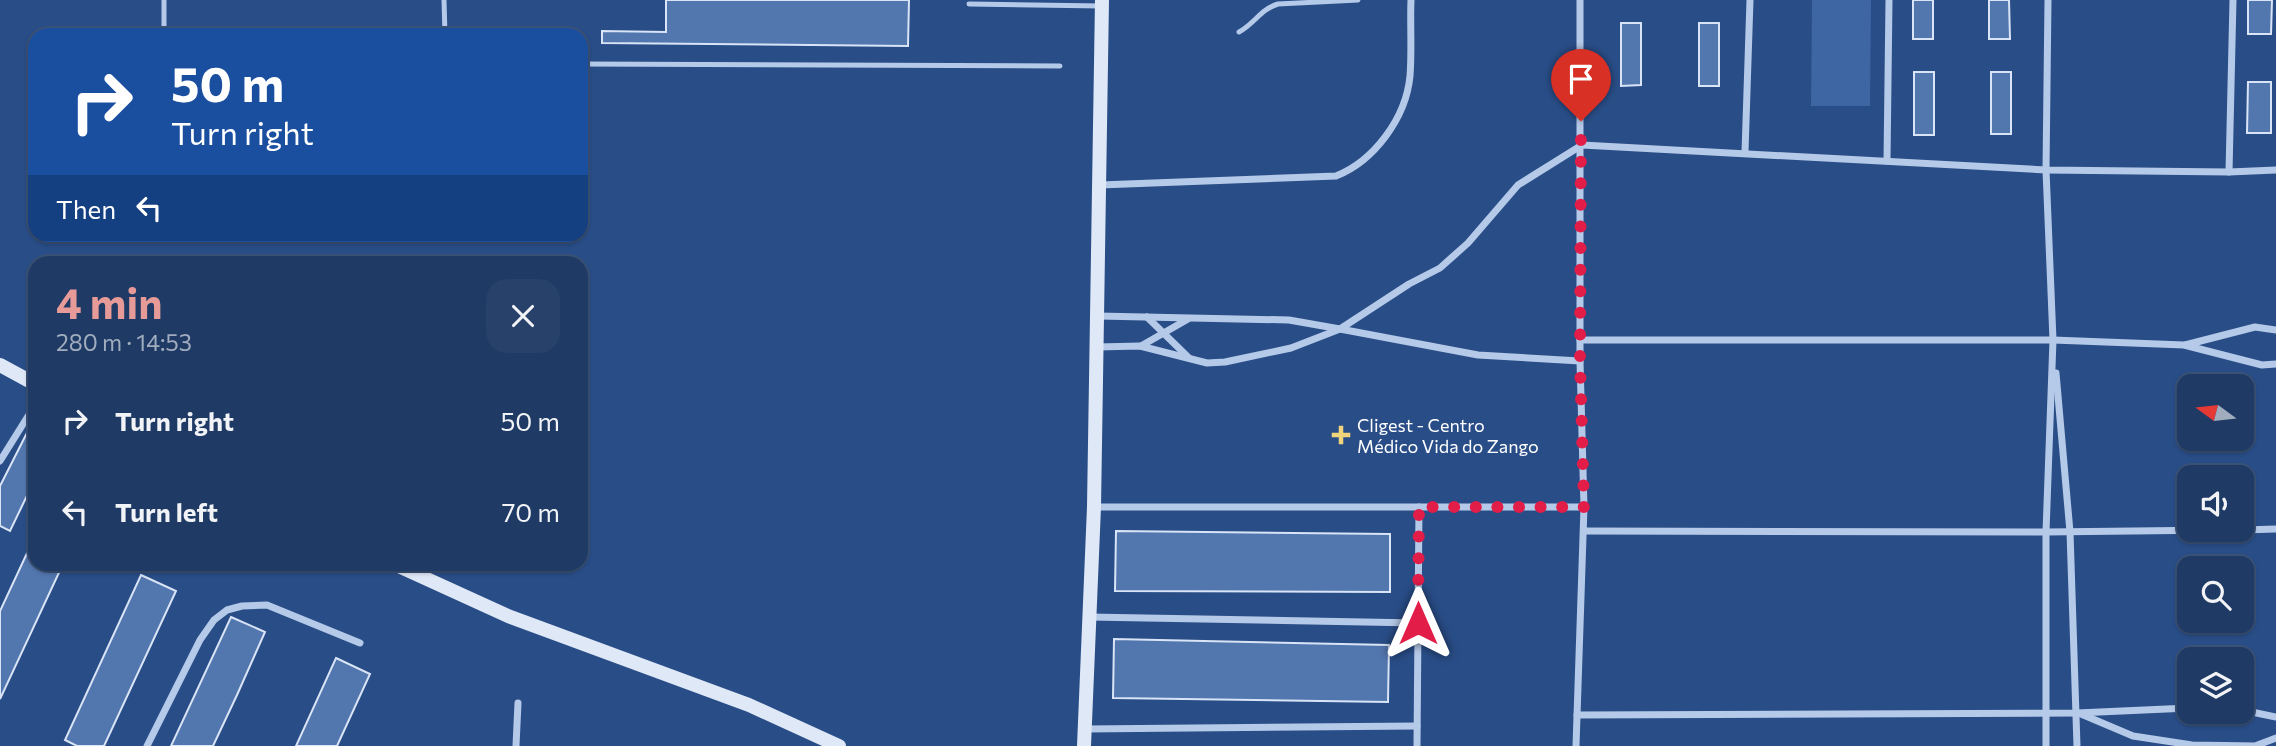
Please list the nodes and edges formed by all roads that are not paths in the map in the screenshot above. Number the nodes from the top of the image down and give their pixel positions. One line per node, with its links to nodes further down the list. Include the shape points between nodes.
1 (164, 0): 12 (lane)
2 (444, 0): 13 (lane)
3 (1358, 0): 14 (lane, via 1278,4)
4 (1411, 0): 23 (street, via 1406,94 1385,137 1352,170 1336,176)
5 (1580, 0): 17 (street)
6 (1750, 0): 18 (street)
7 (1889, 0): 19 (street)
8 (2049, 0): 20 (street)
9 (2233, 0): 22 (street)
10 (1102, 3): 11 (lane); 23 (street)
11 (969, 4)
12 (164, 28)
13 (445, 28)
14 (1239, 32)
15 (588, 64): 16 (lane)
16 (1060, 66)
17 (1582, 145): 18 (street); 27 (street, via 1518,186 1440,268); 30 (street)
18 (1745, 152): 19 (street)
19 (1887, 161): 20 (street)
20 (2046, 170): 22 (street); 31 (street)
21 (2276, 170): 22 (street)
22 (2230, 172)
23 (1099, 185): 24 (street)
24 (1097, 316): 25 (street); 34 (street)
25 (1147, 317): 26 (street); 29 (street)
26 (1190, 318): 27 (street, via 1289,320); 29 (street)
27 (1339, 329): 35 (street, via 1291,348 1225,362); 36 (street, via 1478,355)
28 (2276, 330): 32 (street, via 2255,327)
29 (1163, 333): 33 (street); 35 (street)
30 (1580, 340): 31 (street); 36 (street)
31 (2053, 340): 32 (street); 49 (street); 50 (street)
32 (2184, 345): 37 (street, via 2262,365)
33 (1140, 346): 34 (street); 35 (street)
34 (1097, 347): 42 (street)
35 (1190, 359)
36 (1580, 361): 44 (street)
37 (2276, 364)
38 (0, 367): 39 (street)
39 (28, 381)
40 (28, 416): 41 (street)
41 (0, 461)
42 (1094, 507): 43 (street); 52 (street)
43 (1419, 507): 44 (street); 53 (street)
44 (1584, 507): 47 (street)
45 (2254, 530): 46 (street)
46 (2276, 530)
47 (1584, 531): 49 (street); 60 (street)
48 (2177, 531): 50 (street)
49 (2046, 532): 50 (street); 57 (street)
50 (2070, 532): 59 (street)
51 (410, 571): 67 (street, via 509,615 749,705)
52 (1089, 617): 53 (street); 63 (street)
53 (1418, 623): 62 (street)
54 (360, 643): 65 (street, via 267,606 227,610 200,640)
55 (518, 703): 66 (street)
56 (2177, 709): 59 (street)
57 (2047, 712): 59 (street); 60 (street); 71 (street)
58 (2254, 712): 61 (street)
59 (2077, 713): 64 (street, via 2133,736 2192,745 2255,746); 72 (street)
60 (1577, 715): 70 (street)
61 (2276, 717)
62 (1417, 726): 63 (street); 69 (street)
63 (1085, 729): 68 (street)
64 (2276, 738)
65 (147, 746)
66 (516, 746)
67 (839, 746)
68 (1084, 746)
69 (1417, 746)
70 (1576, 746)
71 (2046, 746)
72 (2077, 746)

